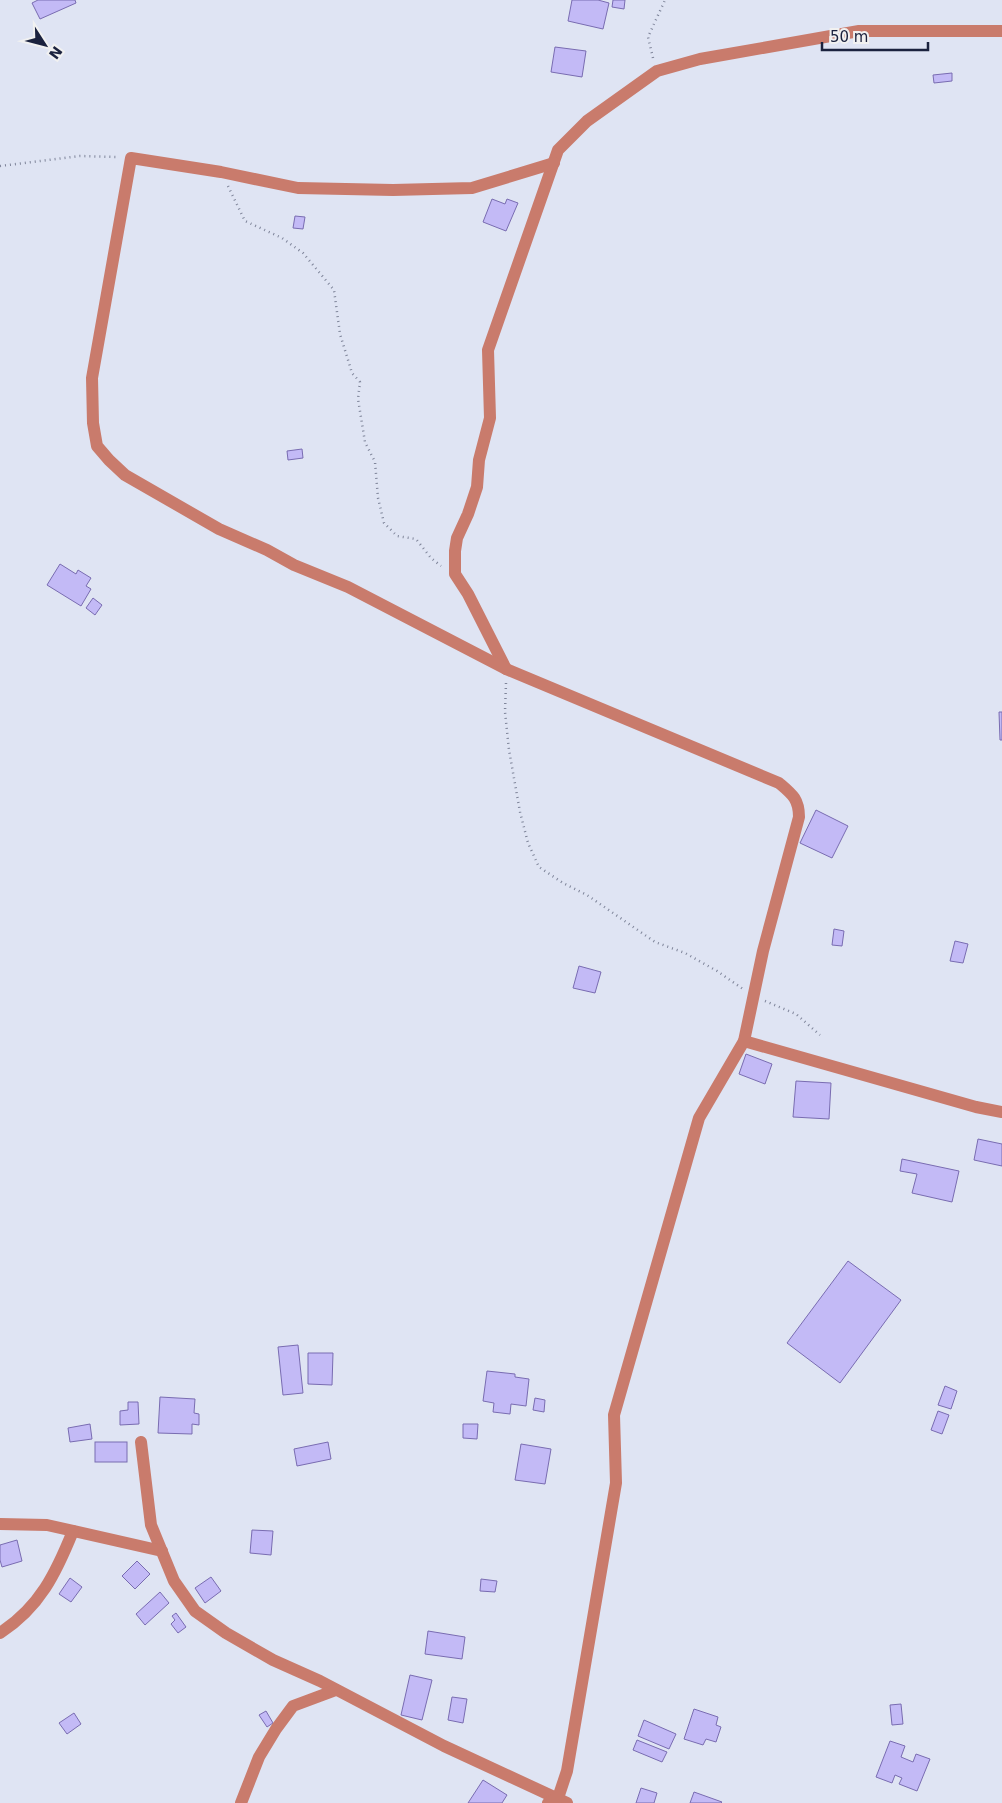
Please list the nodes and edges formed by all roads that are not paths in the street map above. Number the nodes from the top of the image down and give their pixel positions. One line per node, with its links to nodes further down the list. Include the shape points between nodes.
1 (1002, 31): 2 (street, via 859,31 700,59 657,72 587,121 558,150)
2 (554, 163): 3 (street, via 488,350 490,418 479,460 477,487 454,551 455,574); 3 (street, via 472,188 392,190 298,188 131,158 92,378 97,446 125,475 192,515 294,565 348,586)
3 (506, 670): 4 (street, via 779,783 793,795 799,806 799,817 763,951)
4 (744, 1041): 5 (street); 12 (street, via 699,1118 614,1415 616,1483 567,1771)
5 (1002, 1112)
6 (141, 1442): 9 (street, via 151,1525)
7 (0, 1524): 8 (street, via 47,1525)
8 (73, 1531): 9 (street); 10 (street, via 56,1572 33,1606)
9 (162, 1551): 11 (street, via 174,1581 195,1612 274,1660)
10 (0, 1633)
11 (336, 1690): 12 (street); 13 (street, via 293,1706 260,1757)
12 (558, 1801)
13 (241, 1803)

